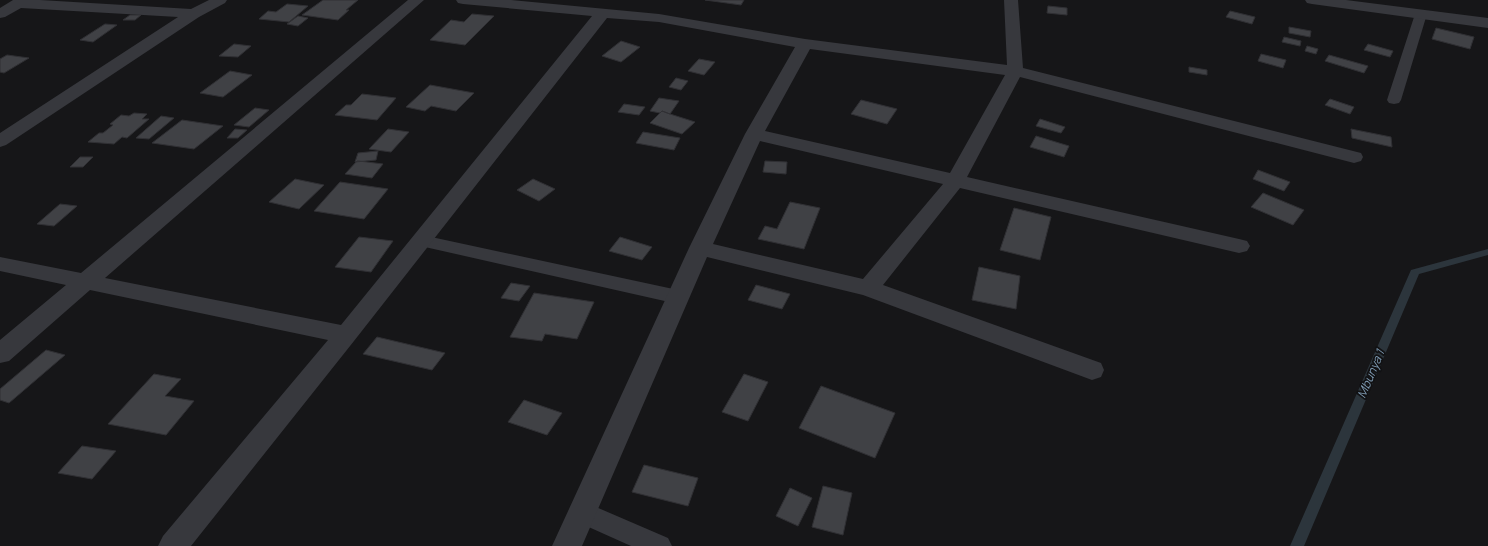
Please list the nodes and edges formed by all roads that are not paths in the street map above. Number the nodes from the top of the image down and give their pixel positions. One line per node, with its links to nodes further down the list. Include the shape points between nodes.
1 (220, 0): 9 (street)
2 (417, 0): 23 (street)
3 (463, 0): 7 (street)
4 (1011, 0): 13 (street)
5 (1312, 0): 10 (street)
6 (21, 2): 8 (street); 9 (street)
7 (603, 13): 12 (street, via 659,12); 19 (street)
8 (0, 14)
9 (194, 14): 16 (street)
10 (1421, 14): 11 (street); 14 (lane)
11 (1488, 23)
12 (805, 44): 13 (street); 15 (street)
13 (1015, 71): 17 (street); 18 (street)
14 (1394, 100)
15 (754, 134): 18 (street); 21 (street)
16 (0, 141)
17 (1354, 157)
18 (956, 180): 20 (street); 24 (street)
19 (422, 241): 25 (lane); 26 (street)
20 (1239, 246)
21 (700, 248): 24 (street); 25 (street)
22 (0, 264): 23 (street)
23 (85, 282): 26 (street); 27 (street)
24 (868, 288): 28 (street)
25 (678, 297): 29 (street)
26 (346, 335): 30 (street)
27 (0, 354)
28 (1092, 370)
29 (582, 512): 31 (street); 32 (lane)
30 (173, 546)
31 (567, 546)
32 (659, 546)

